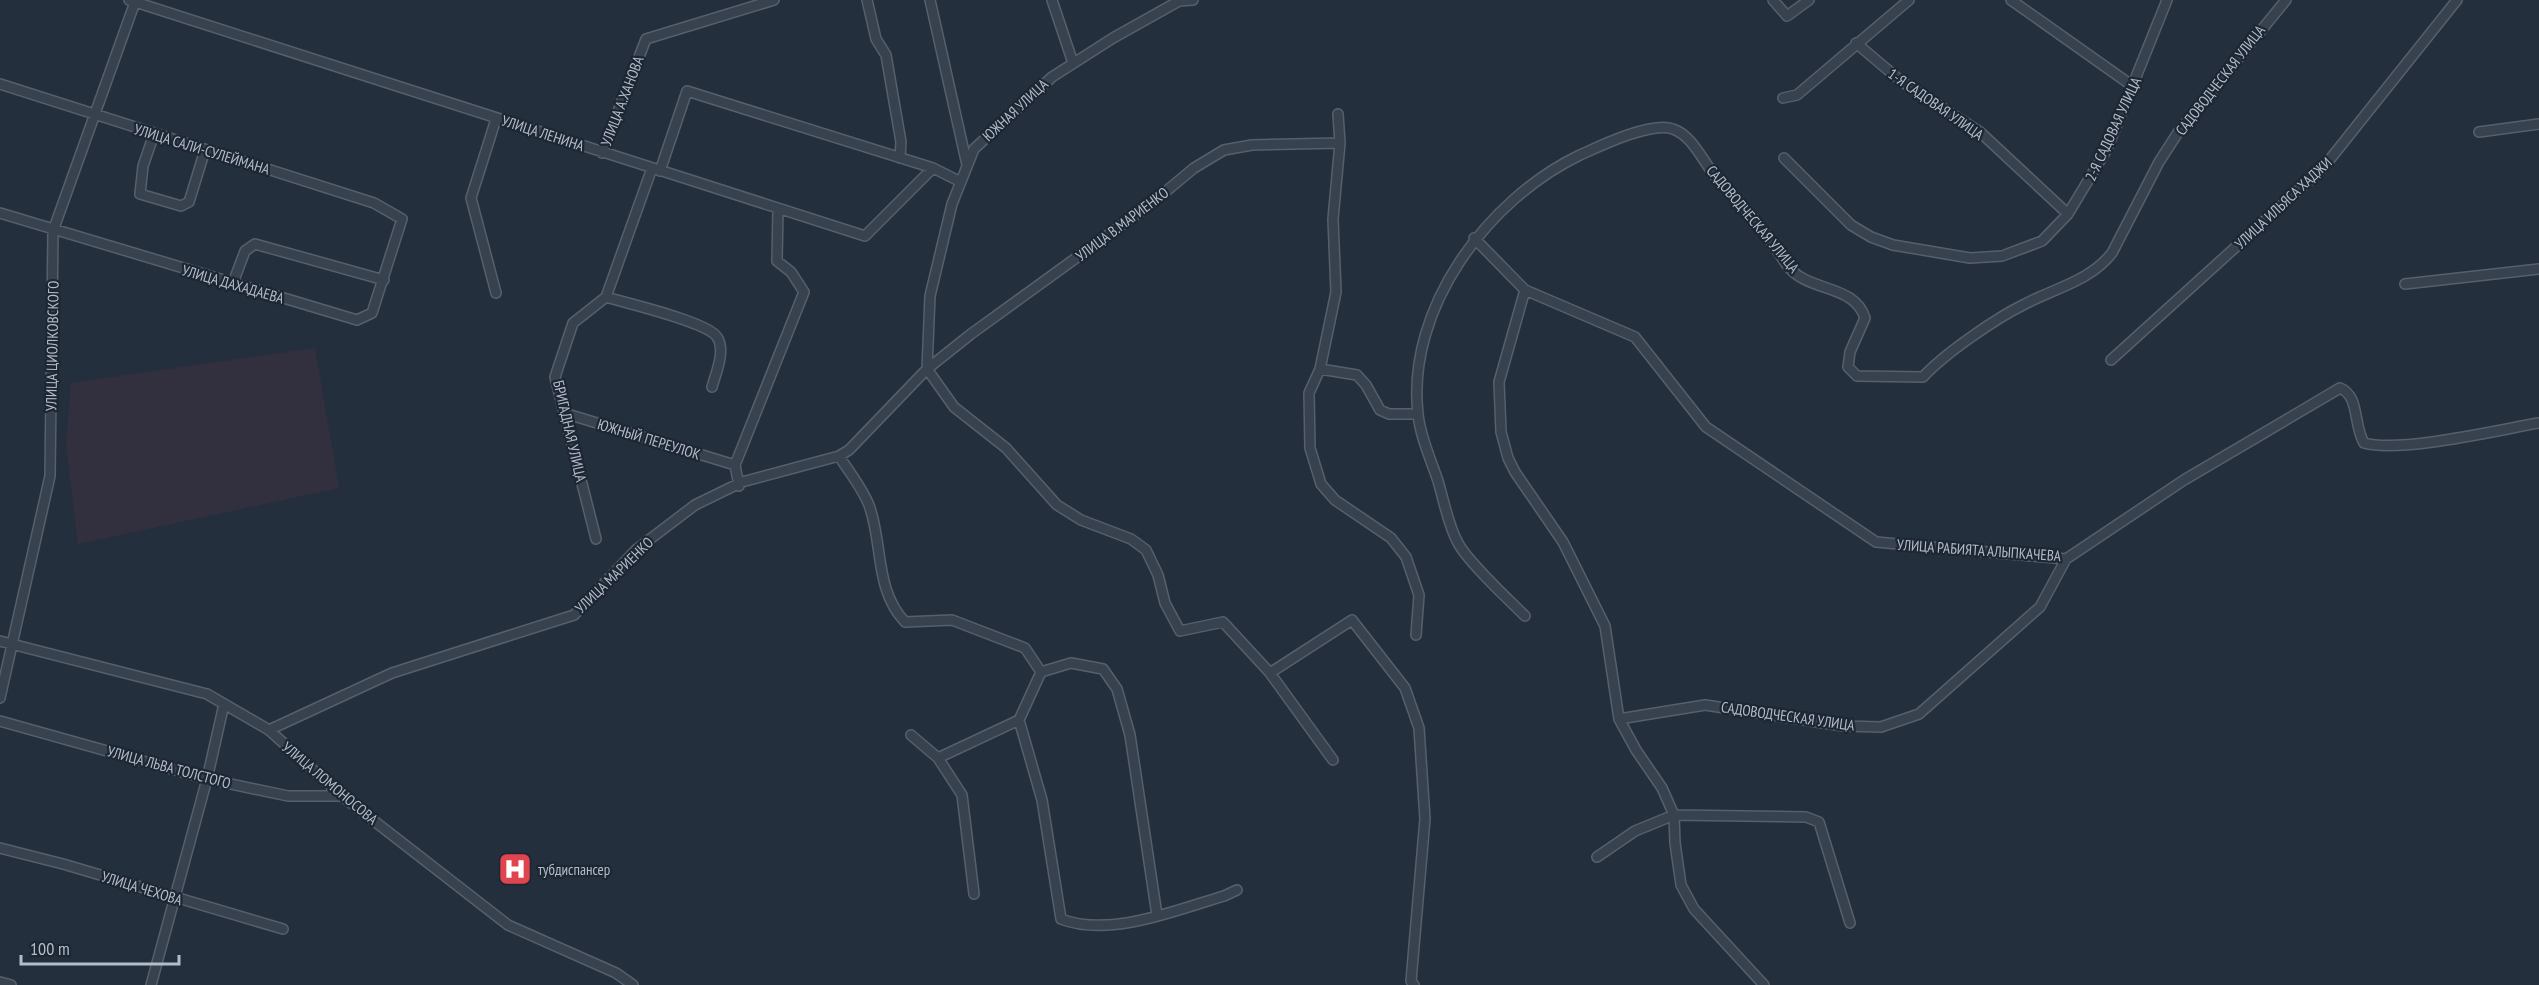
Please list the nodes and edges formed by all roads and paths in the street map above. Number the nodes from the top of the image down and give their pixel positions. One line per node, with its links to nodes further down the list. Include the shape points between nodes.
1 (774, 0): 28 (street, УЛИЦА А.ХАНОВА, via 646,39)
2 (867, 0): 29 (street, via 876,39 886,55 901,142)
3 (930, 0): 31 (street)
4 (1052, 0): 16 (street)
5 (1193, 0): 14 (street, ЮЖНАЯ УЛИЦА)
6 (1773, 0): 7 (street, via 1787,16)
7 (1809, 0)
8 (1909, 0): 15 (street)
9 (2011, 0): 18 (street)
10 (2167, 0): 18 (street, 2-Я САДОВАЯ УЛИЦА)
11 (2286, 0): 40 (street, САДОВОДЧЕСКАЯ УЛИЦА, via 2179,131 2102,265 2023,304 1936,363 1923,377 1857,376 1848,367 1850,352 1865,318 1862,308 1853,299 1810,284 1790,268 1754,218 1715,177 1688,139 1675,129 1644,130 1560,165 1540,178)
12 (2457, 0): 48 (street, УЛИЦА ИЛЬЯСА ХАДЖИ, via 2323,168)
13 (132, 1): 21 (street, УЛИЦА ЦИОЛКОВСКОГО); 22 (street, УЛИЦА ЛЕНИНА)
14 (1178, 1): 16 (street, ЮЖНАЯ УЛИЦА)
15 (1856, 43): 19 (street, via 1797,95); 37 (street, 1-Я САДОВАЯ УЛИЦА, via 1901,81 1980,132)
16 (1073, 63): 31 (street, ЮЖНАЯ УЛИЦА, via 1052,77 974,148)
17 (0, 84): 21 (street, УЛИЦА САЛИ-СУЛЕЙМАНА)
18 (2134, 87): 37 (street, 2-Я САДОВАЯ УЛИЦА, via 2107,149)
19 (1783, 98)
20 (1338, 114): 26 (street)
21 (94, 116): 25 (street, УЛИЦА САЛИ-СУЛЕЙМАНА); 39 (street, УЛИЦА ЦИОЛКОВСКОГО)
22 (496, 118): 28 (street, УЛИЦА ЛЕНИНА); 46 (street, via 471,198)
23 (2539, 123): 24 (street)
24 (2479, 132)
25 (154, 134): 27 (street, УЛИЦА САЛИ-СУЛЕЙМАНА); 27 (street, via 143,166 140,194 182,206 189,202)
26 (1340, 143): 49 (street, УЛИЦА В.МАРИЕНКО, via 1252,145 1224,150 1194,168); 50 (street, via 1333,219 1336,292)
27 (205, 150): 38 (street, УЛИЦА САЛИ-СУЛЕЙМАНА, via 374,204)
28 (602, 153): 33 (street, УЛИЦА ЛЕНИНА)
29 (900, 158): 32 (street); 33 (street, via 687,91)
30 (1784, 158): 37 (street, 2-Я САДОВАЯ УЛИЦА, via 1851,225 1893,244 1970,258 2002,256 2042,241)
31 (967, 167): 34 (street, ЮЖНАЯ УЛИЦА)
32 (933, 168): 34 (street); 35 (street, УЛИЦА ЛЕНИНА, via 865,236)
33 (656, 170): 35 (street, УЛИЦА ЛЕНИНА); 47 (street)
34 (961, 182): 49 (street, ЮЖНАЯ УЛИЦА, via 930,296)
35 (778, 209): 56 (street, via 777,261 791,272 804,292)
36 (0, 213): 39 (street, УЛИЦА ДАХАДАЕВА)
37 (2068, 214)
38 (402, 219): 42 (street, УЛИЦА ДАХАДАЕВА)
39 (53, 231): 43 (street, УЛИЦА ДАХАДАЕВА); 63 (street, УЛИЦА ЦИОЛКОВСКОГО, via 50,476)
40 (1474, 238): 45 (street); 53 (street, САДОВОДЧЕСКАЯ УЛИЦА, via 1425,327 1419,362)
41 (2539, 269): 44 (street)
42 (384, 280): 43 (street, via 255,244 244,251); 43 (street, УЛИЦА ДАХАДАЕВА, via 372,313 357,320)
43 (233, 283)
44 (2405, 284)
45 (1525, 290): 59 (street, УЛИЦА РАБИЯТА АЛЫПКАЧЕВА, via 1635,337 1706,427 1876,542); 68 (street, via 1499,382 1501,432 1515,472 1563,542 1605,626)
46 (496, 292)
47 (606, 297): 51 (street, via 698,324 714,334 721,352); 52 (street, БРИГАДНАЯ УЛИЦА, via 573,323 555,377)
48 (2111, 360)
49 (927, 369): 55 (street, УЛИЦА МАРИЕНКО); 65 (street, via 954,407 1006,448 1057,505 1081,520 1131,539 1146,550 1180,630 1223,622)
50 (1320, 369): 53 (street, via 1357,375 1380,410 1389,414); 61 (street, via 1309,393 1310,448 1315,470 1335,500 1391,538 1406,556 1419,595)
51 (712, 387)
52 (564, 413): 56 (street, ЮЖНЫЙ ПЕРЕУЛОК); 58 (street, БРИГАДНАЯ УЛИЦА)
53 (1418, 414): 60 (street, САДОВОДЧЕСКАЯ УЛИЦА, via 1459,545)
54 (2539, 423): 59 (street, УЛИЦА РАБИЯТА АЛЫПКАЧЕВА, via 2377,446 2364,442 2357,432 2353,397 2340,388 2184,480)
55 (839, 456): 57 (street, УЛИЦА МАРИЕНКО); 64 (street, via 870,507 887,594 893,609 905,622 952,620 1025,648)
56 (735, 465): 57 (street)
57 (739, 485): 71 (street, УЛИЦА МАРИЕНКО, via 695,505 637,549 574,615 392,673)
58 (596, 539)
59 (2066, 559): 68 (street, САДОВОДЧЕСКАЯ УЛИЦА, via 2040,608 1919,714 1881,727 1843,726 1705,705)
60 (1525, 616)
61 (1416, 635)
62 (0, 640): 63 (street, УЛИЦА ЛОМОНОСОВА)
63 (14, 644): 66 (street, УЛИЦА ЦИОЛКОВСКОГО); 67 (street, УЛИЦА ЛОМОНОСОВА, via 207,694)
64 (1041, 672): 69 (street); 83 (street, via 1071,663 1103,669 1117,688 1130,735)
65 (1270, 673): 74 (street); 90 (street, via 1352,620 1405,688 1419,728 1425,819 1411,981)
66 (0, 698)
67 (224, 704): 71 (street, УЛИЦА ЛОМОНОСОВА); 75 (street)
68 (1619, 719): 77 (street, via 1662,788)
69 (1019, 720): 73 (street); 83 (street, via 1042,800 1061,919 1072,923 1130,924)
70 (0, 721): 75 (street, УЛИЦА ЛЬВА ТОЛСТОГО)
71 (269, 730): 76 (street, УЛИЦА ЛОМОНОСОВА)
72 (911, 735): 73 (street)
73 (938, 758): 81 (street, via 962,795)
74 (1332, 760)
75 (207, 779): 76 (street, УЛИЦА ЛЬВА ТОЛСТОГО, via 288,796); 82 (street)
76 (342, 796): 89 (street, УЛИЦА ЛОМОНОСОВА, via 508,925 616,973)
77 (1674, 815): 79 (street, via 1635,831); 84 (street, via 1806,817 1819,822); 91 (street, via 1681,885 1694,909)
78 (0, 848): 82 (street, УЛИЦА ЧЕХОВА)
79 (1597, 857)
80 (1237, 890): 83 (street)
81 (974, 894)
82 (175, 899): 85 (street, УЛИЦА ЧЕХОВА); 88 (street)
83 (1157, 915)
84 (1850, 923)
85 (283, 929)
86 (0, 982): 87 (street)
87 (11, 985)
88 (151, 985)
89 (632, 985)
90 (1414, 985)
91 (1764, 985)

